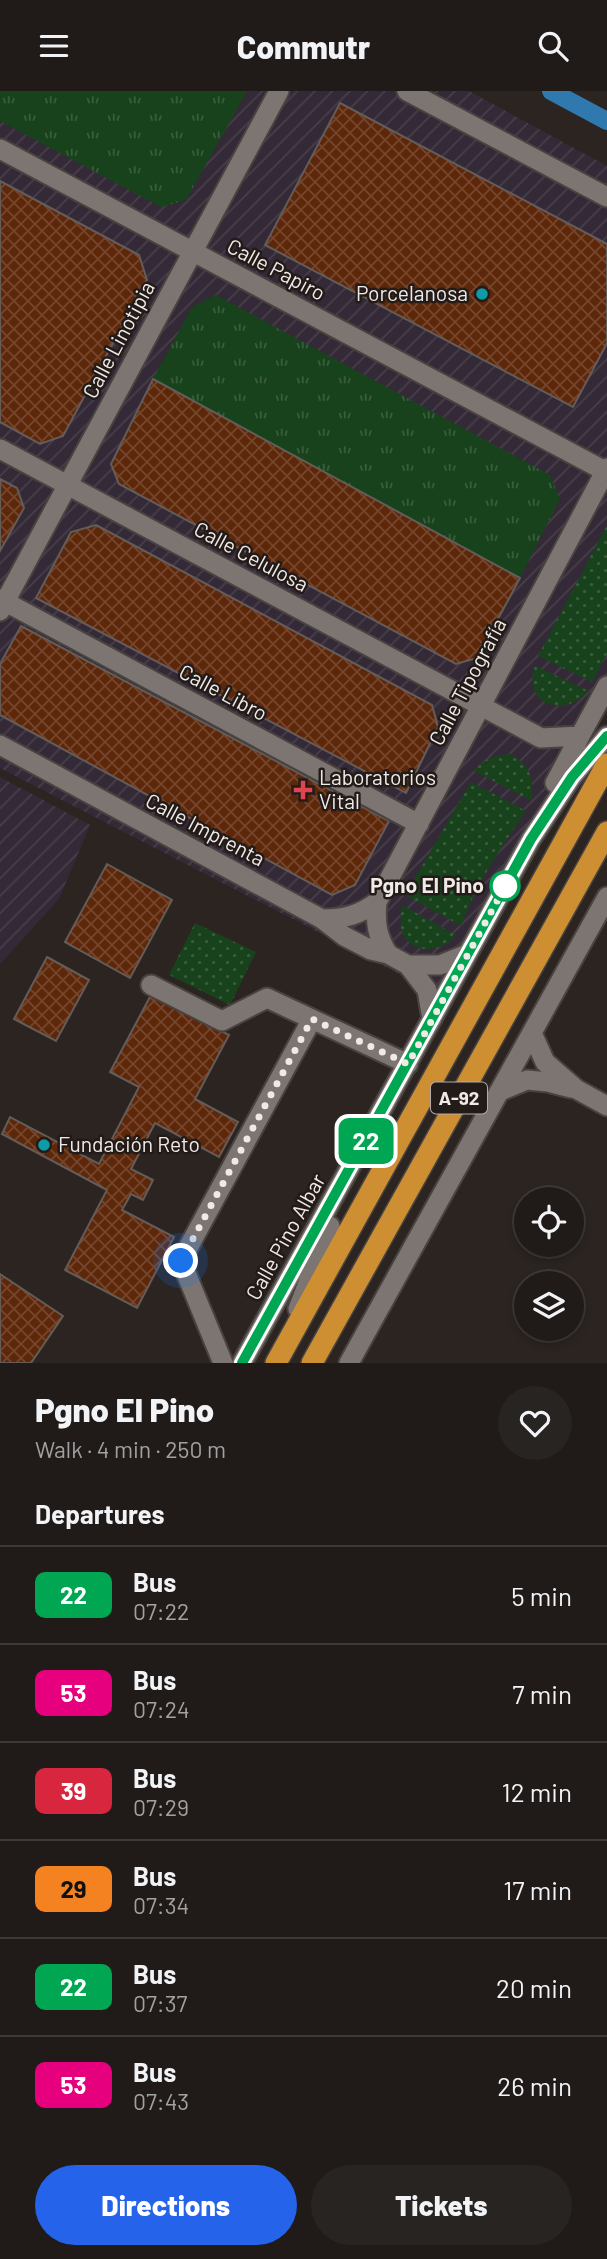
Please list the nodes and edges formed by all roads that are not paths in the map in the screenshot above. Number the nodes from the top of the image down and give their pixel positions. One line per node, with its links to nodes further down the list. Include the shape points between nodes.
1 (279, 91): 5 (street, Calle Linotipia)
2 (407, 91): 4 (street)
3 (0, 149): 5 (street, Calle Papiro)
4 (607, 197)
5 (193, 252): 7 (street, Calle Papiro); 8 (street, Calle Linotipia)
6 (0, 449): 8 (street, Calle Celulosa)
7 (606, 470): 11 (street, Calle Tipografía)
8 (67, 485): 9 (street, Calle Linotipia); 11 (street, Calle Celulosa)
9 (2, 604): 16 (street, Calle Libro)
10 (607, 687): 12 (street)
11 (482, 705): 12 (street, Calle Celulosa, via 541,738); 16 (street, Calle Tipografía)
12 (580, 736): 18 (street)
13 (607, 736): 18 (street, via 572,777)
14 (0, 745): 21 (street, Calle Imprenta)
15 (607, 764): 34 (highway, A-92)
16 (419, 824): 20 (street, Calle Tipografía)
17 (607, 832): 38 (highway, A-92)
18 (531, 839): 23 (street, Calle Pino Albar)
19 (607, 897): 28 (street)
20 (377, 902): 21 (street, via 344,919); 22 (street, via 375,923)
21 (322, 919): 22 (street, Calle Imprenta, via 344,936)
22 (388, 954): 24 (street, Calle Imprenta)
23 (467, 954): 24 (street, via 440,965); 27 (street, Calle Pino Albar)
24 (408, 965): 27 (street, Calle Imprenta, via 427,990)
25 (151, 985): 26 (street, via 222,1021 267,998)
26 (312, 1019): 29 (street); 36 (street, via 181,1261)
27 (432, 1019): 29 (street, Calle Pino Albar)
28 (531, 1033): 30 (street, via 545,1062); 31 (street)
29 (408, 1064): 33 (street, Calle Pino Albar)
30 (576, 1089): 31 (street, via 527,1080); 32 (street)
31 (500, 1091): 35 (street)
32 (607, 1106)
33 (354, 1163): 34 (street); 37 (street, Calle Pino Albar)
34 (278, 1360)
35 (355, 1362)
36 (223, 1363)
37 (242, 1363)
38 (312, 1363)

